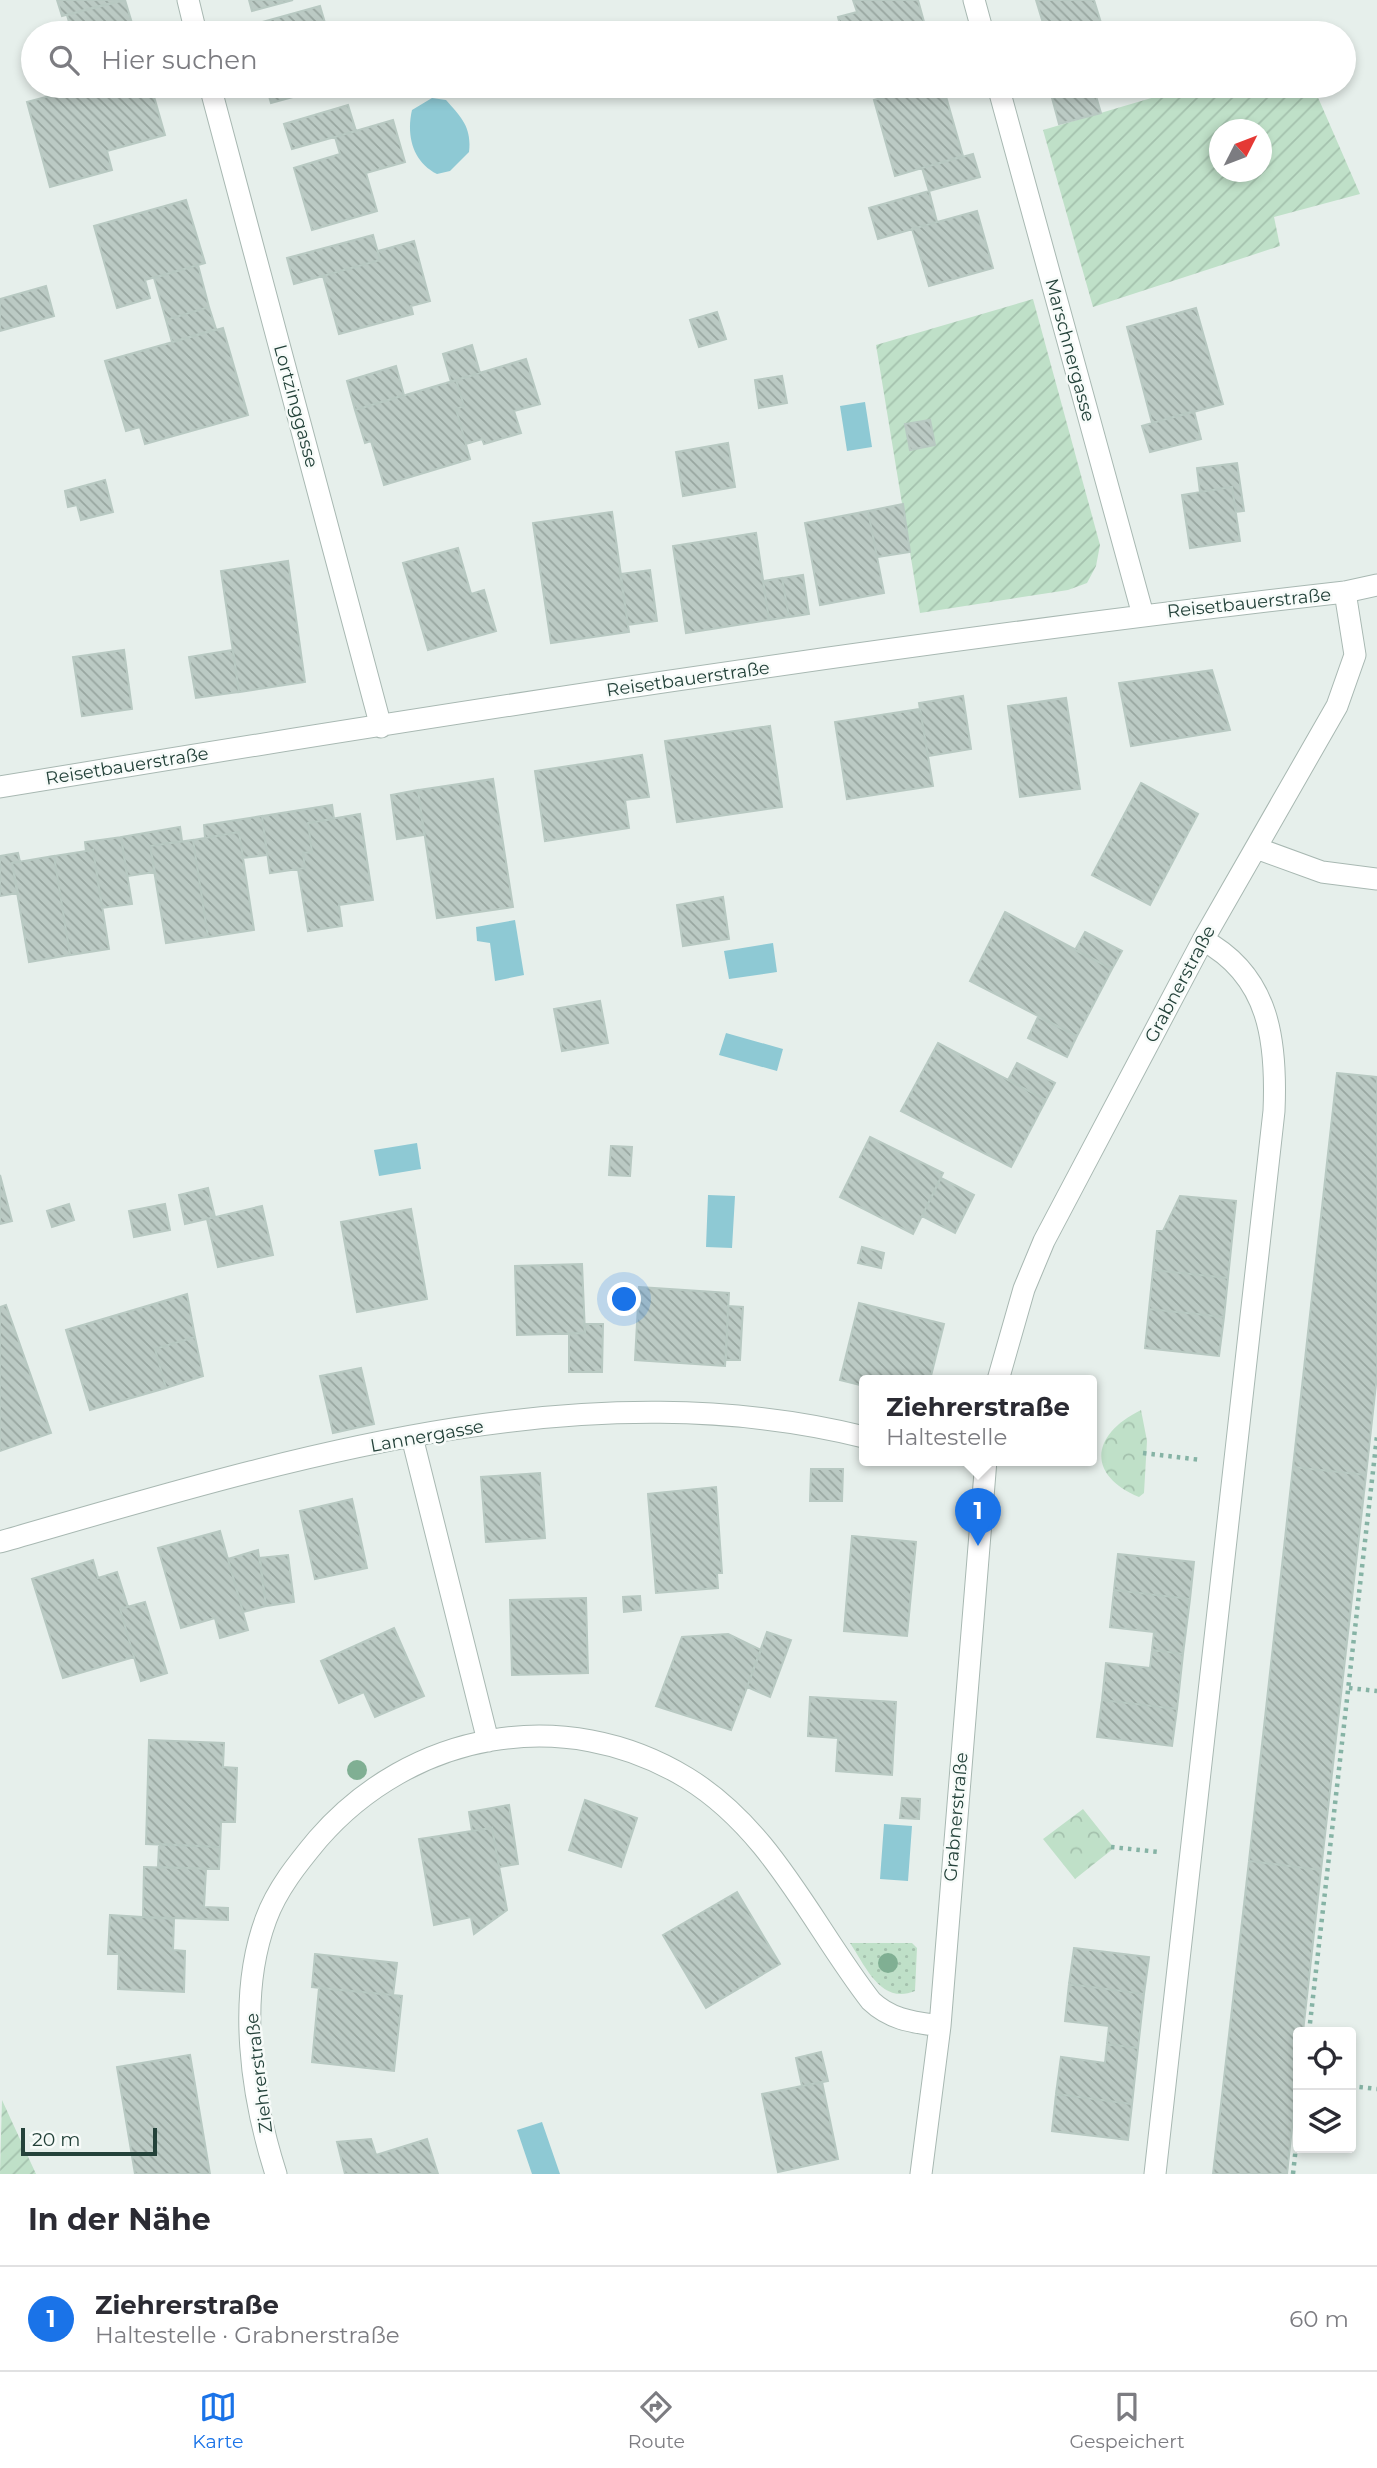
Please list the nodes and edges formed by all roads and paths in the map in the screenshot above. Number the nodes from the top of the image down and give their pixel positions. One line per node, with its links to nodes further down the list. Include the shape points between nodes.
1 (188, 0): 3 (street)
2 (974, 0): 4 (street)
3 (194, 21)
4 (980, 21)
5 (214, 98): 10 (street, Lortzinggasse)
6 (1001, 98): 9 (street, Marschnergasse)
7 (1377, 585): 8 (street, Reisetbauerstraße)
8 (1345, 592): 9 (street, Reisetbauerstraße); 12 (street, Grabnerstraße, via 1355,655 1337,706)
9 (1143, 615): 10 (street, Reisetbauerstraße)
10 (381, 727): 11 (street, Reisetbauerstraße)
11 (0, 787)
12 (1256, 848): 13 (street, via 1322,872); 14 (street, Grabnerstraße)
13 (1377, 879)
14 (1203, 940): 15 (street, Grabnerstraße, via 1044,1241 1024,1289); 20 (street, via 1233,959 1253,984 1269,1031 1276,1075)
15 (999, 1375)
16 (859, 1436): 18 (street, Lannergasse, via 786,1419 596,1414)
17 (1377, 1436): 23 (path)
18 (412, 1437): 22 (street, Lannergasse, via 239,1475); 25 (street)
19 (1143, 1452): 20 (path)
20 (1235, 1465): 27 (street)
21 (986, 1466): 28 (street, Grabnerstraße)
22 (0, 1542)
23 (1349, 1688): 24 (path); 29 (path)
24 (1377, 1691)
25 (488, 1741): 28 (street, Ziehrerstraße, via 537,1735 598,1742 686,1777 717,1798 752,1832 871,2001 901,2020); 33 (street, Ziehrerstraße, via 428,1760 360,1796 298,1864 267,1917 252,1974 250,2007 258,2101)
26 (1111, 1847): 27 (path)
27 (1191, 1856): 35 (street)
28 (940, 2026): 34 (street, Grabnerstraße)
29 (1310, 2027)
30 (1356, 2087): 31 (path)
31 (1377, 2089)
32 (1295, 2153): 36 (path)
33 (276, 2174)
34 (921, 2174)
35 (1155, 2174)
36 (1293, 2174)

